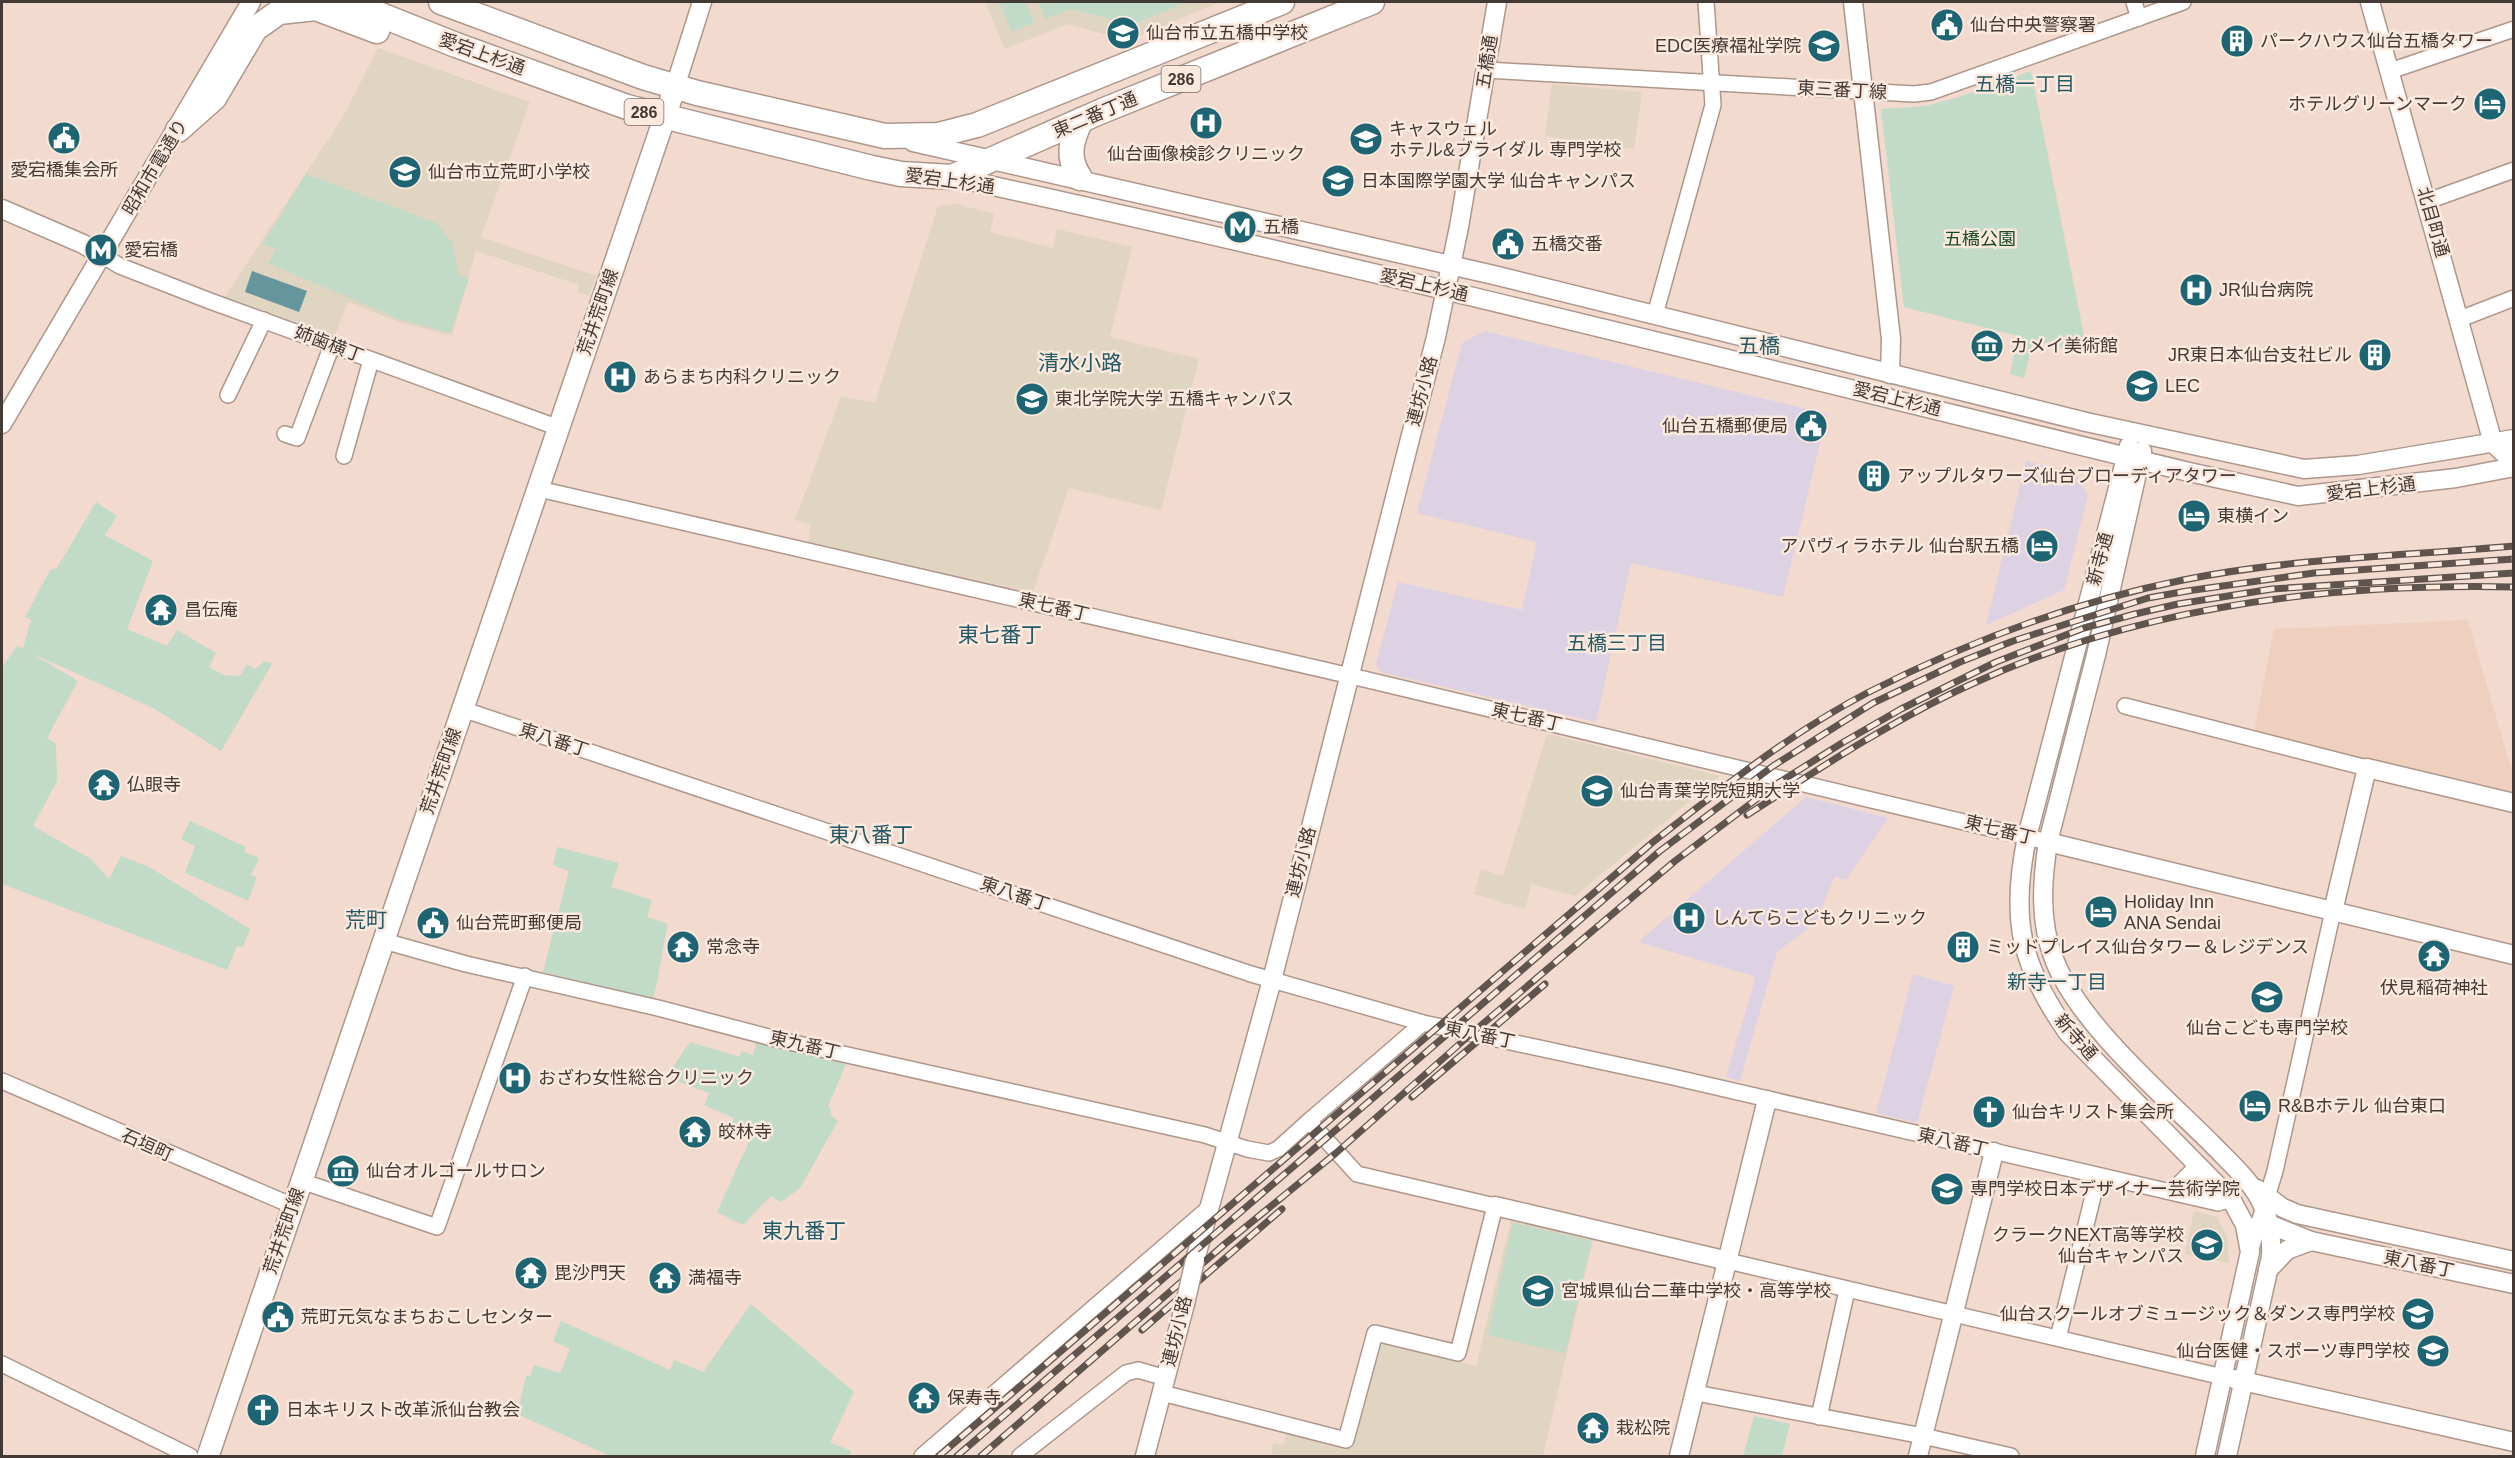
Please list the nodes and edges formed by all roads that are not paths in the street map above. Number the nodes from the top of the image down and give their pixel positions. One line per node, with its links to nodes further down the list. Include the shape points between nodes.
1 (251, 2): 23 (street, 昭和市電通り)
2 (348, 2): 20 (highway, 愛宕上杉通 / 286)
3 (441, 2): 18 (highway, 愛宕上杉通 / 286)
4 (702, 2): 18 (street)
5 (1282, 2): 24 (highway, 東二番丁通 / 286, via 977,125 938,135)
6 (1372, 2): 22 (highway, 東二番丁通 / 286)
7 (1497, 2): 15 (street, 五橋通)
8 (1706, 2): 17 (street)
9 (1853, 2): 19 (street)
10 (2134, 2): 13 (street)
11 (2183, 2): 13 (street, 東三番丁線)
12 (2370, 2): 16 (street, 北目町通)
13 (2139, 18): 19 (street, 東三番丁線, via 1931,92)
14 (2514, 29): 16 (street)
15 (1486, 70): 17 (street, 東三番丁線); 32 (street, 五橋通)
16 (2390, 71): 29 (street, 北目町通)
17 (1713, 84): 19 (street, 東三番丁線); 35 (street, via 1713,105)
18 (675, 87): 21 (main road, 荒井荒町線); 24 (highway, 愛宕上杉通 / 286)
19 (1863, 92): 40 (street, via 1891,339)
20 (627, 107): 21 (highway, 愛宕上杉通 / 286); 23 (highway, via 617,111 560,97 316,8 303,7 279,12 255,29 214,98)
21 (664, 117): 27 (highway, 愛宕上杉通 / 286, via 901,174); 43 (main road, 荒井荒町線)
22 (1081, 120): 25 (highway, 東二番丁通 / 286); 28 (highway, via 1070,153)
23 (178, 130): 31 (street, 昭和市電通り)
24 (885, 136): 25 (street, 愛宕上杉通)
25 (993, 160): 27 (highway, 東二番丁通 / 286); 28 (street, 愛宕上杉通)
26 (2514, 170): 29 (street)
27 (952, 177): 33 (street, 愛宕上杉通)
28 (1080, 178): 32 (street, 愛宕上杉通)
29 (2428, 201): 36 (street, 北目町通)
30 (2, 209): 31 (street)
31 (101, 255): 37 (street, 姉歯横丁); 42 (street, 昭和市電通り)
32 (1451, 265): 33 (street, 連坊小路); 35 (street, 愛宕上杉通)
33 (1446, 290): 49 (street, 愛宕上杉通); 52 (street, 連坊小路)
34 (2514, 298): 36 (street)
35 (1656, 315): 40 (street, 愛宕上杉通)
36 (2460, 319): 47 (street, 北目町通)
37 (264, 320): 38 (street, 姉歯横丁); 41 (street)
38 (332, 345): 39 (street, 姉歯横丁); 44 (street, via 297,438)
39 (371, 360): 43 (street, 姉歯横丁); 48 (street)
40 (1890, 374): 45 (street, 愛宕上杉通)
41 (228, 395)
42 (2, 424)
43 (559, 428): 51 (main road, 荒井荒町線)
44 (285, 434)
45 (2139, 434): 47 (street, 愛宕上杉通, via 2304,469 2358,465); 49 (street, 新寺通)
46 (2514, 439): 47 (street, 愛宕上杉通)
47 (2493, 443): 50 (street)
48 (344, 456)
49 (2134, 459): 50 (street, 愛宕上杉通, via 2298,496 2456,478); 57 (street, 新寺通); 58 (street, 新寺通, via 2096,655)
50 (2514, 465)
51 (538, 489): 52 (street, 東七番丁); 54 (main road, 荒井荒町線)
52 (1348, 675): 57 (street, 東七番丁); 63 (street, 連坊小路)
53 (2125, 706): 55 (street)
54 (462, 709): 60 (main road, 荒井荒町線); 63 (street, 東八番丁)
55 (2367, 768): 56 (street); 59 (street)
56 (2514, 803)
57 (2027, 837): 58 (street, 東七番丁); 70 (street, 新寺通, via 2018,913 2023,942 2047,1002 2068,1033)
58 (2048, 842): 59 (street, 東七番丁); 73 (street, 新寺通, via 2043,908 2047,934 2054,959 2072,995 2095,1025)
59 (2333, 911): 61 (street, 東七番丁); 79 (street)
60 (384, 941): 62 (street, 東九番丁); 72 (main road, 荒井荒町線)
61 (2514, 955)
62 (525, 976): 68 (street, 東九番丁, via 776,1039 1068,1102); 72 (street, via 437,1227)
63 (1272, 980): 64 (street, 東八番丁); 68 (street, 連坊小路)
64 (1423, 1023): 66 (street, 東八番丁); 67 (street)
65 (2, 1081): 76 (street, 石垣町)
66 (1767, 1100): 69 (street, 東八番丁); 83 (street)
67 (1309, 1121): 68 (street, 東九番丁, via 1269,1153); 77 (street, via 1357,1174)
68 (1227, 1142): 78 (street, 連坊小路)
69 (1994, 1152): 71 (street, 東八番丁); 88 (street)
70 (2198, 1165): 74 (street); 75 (street, 新寺通)
71 (2098, 1176): 74 (street, 東八番丁); 89 (street)
72 (301, 1180): 76 (main road, 荒井荒町線)
73 (2252, 1184): 79 (street, 東八番丁)
74 (2167, 1191): 75 (street, 東八番丁, via 2218,1203)
75 (2231, 1199): 79 (street, 東八番丁); 82 (street, 新寺通, via 2245,1225)
76 (293, 1206): 99 (main road, 荒井荒町線)
77 (1495, 1206): 83 (street); 93 (street, via 1458,1353 1375,1332 1346,1440)
78 (1210, 1207): 93 (street, 連坊小路, bridge); 100 (street)
79 (2265, 1213): 80 (street, 東八番丁); 80 (street); 81 (street, 東八番丁); 82 (street); 85 (street)
80 (2297, 1214): 84 (street, 東八番丁)
81 (2311, 1241): 85 (street, via 2287,1250); 86 (street, 東八番丁)
82 (2250, 1252): 91 (street, 新寺通)
83 (1728, 1261): 87 (street); 94 (street)
84 (2514, 1261)
85 (2268, 1270): 92 (street)
86 (2514, 1284)
87 (1847, 1290): 88 (street); 95 (street)
88 (1954, 1314): 89 (street); 96 (street)
89 (2058, 1338): 91 (street)
90 (2, 1364): 98 (street)
91 (2223, 1377): 92 (street); 106 (street, 新寺通)
92 (2244, 1382): 97 (street); 107 (street)
93 (1164, 1385): 101 (street, via 1138,1370 1126,1373); 102 (street, 連坊小路)
94 (1696, 1393): 95 (street); 103 (street)
95 (1819, 1417): 96 (street)
96 (1923, 1436): 104 (street); 105 (street)
97 (2514, 1442)
98 (190, 1456)
99 (208, 1456)
100 (922, 1456)
101 (1020, 1456)
102 (1145, 1456)
103 (1679, 1456)
104 (1918, 1456)
105 (2011, 1456)
106 (2205, 1456)
107 (2228, 1456)

